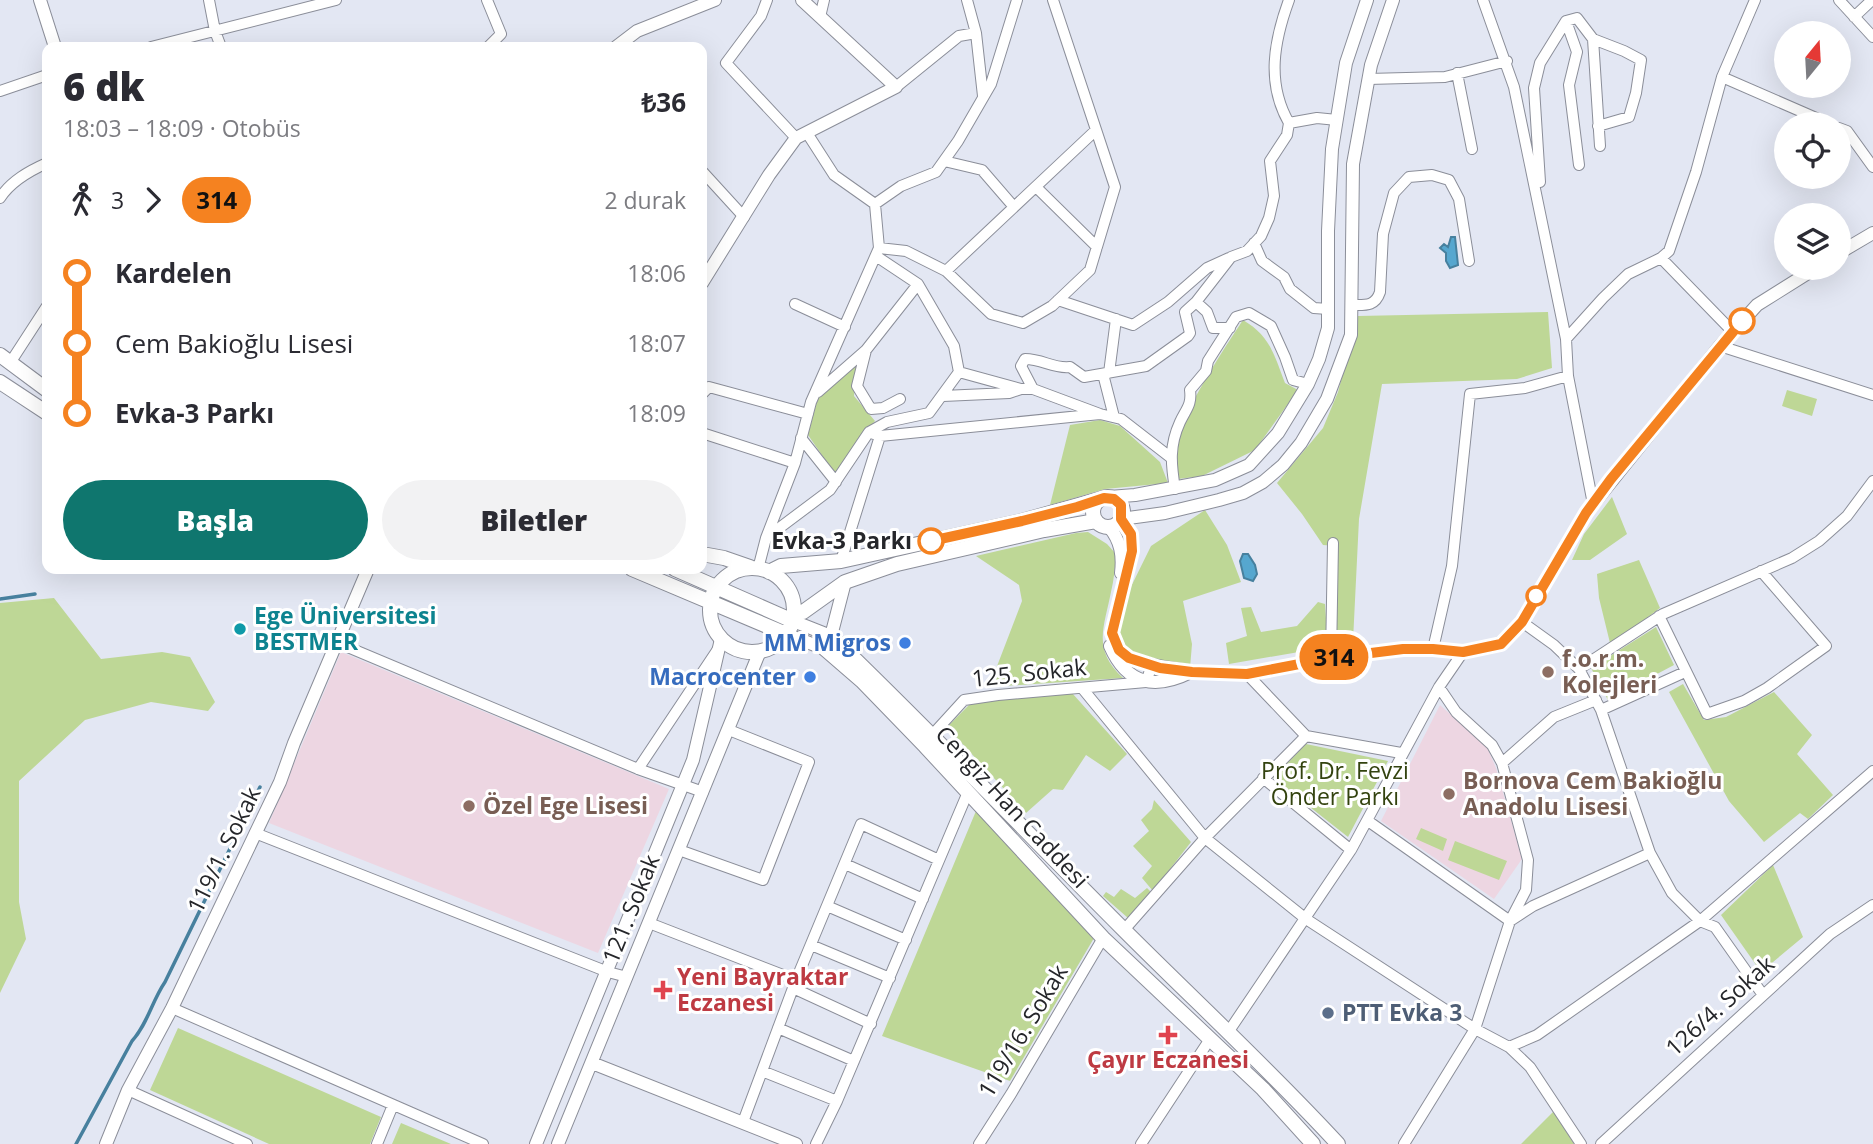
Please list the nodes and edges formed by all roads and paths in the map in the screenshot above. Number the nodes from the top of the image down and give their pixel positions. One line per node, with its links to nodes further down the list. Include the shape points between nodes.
1 (40, 0): 26 (street)
2 (209, 0): 22 (street)
3 (336, 0): 22 (street)
4 (487, 0): 29 (street, via 501,34)
5 (715, 0): 30 (street, via 637,31)
6 (767, 0): 44 (street, via 761,16 726,63)
7 (802, 0): 19 (street)
8 (824, 0): 19 (street)
9 (967, 0): 23 (street)
10 (1017, 0): 38 (street)
11 (1053, 0): 43 (street)
12 (1289, 0): 41 (street, via 1279,27 1274,72)
13 (1367, 0): 40 (street, via 1346,63)
14 (1393, 0): 35 (street)
15 (1483, 0): 31 (street)
16 (1755, 0): 34 (street)
17 (1839, 0): 20 (street)
18 (1872, 0): 20 (street)
19 (820, 17): 36 (street)
20 (1854, 17): 24 (street)
21 (1566, 21): 25 (street, via 1577,18); 50 (street, via 1577,52 1569,85); 56 (street, via 1540,63 1534,88)
22 (215, 31): 27 (street); 28 (street)
23 (976, 33): 36 (street, via 960,36); 38 (street)
24 (1873, 37)
25 (1593, 39): 42 (street); 42 (street, via 1641,60 1629,117)
26 (53, 42)
27 (171, 42)
28 (219, 42)
29 (493, 42)
30 (623, 42)
31 (1507, 61): 32 (street); 56 (street)
32 (1457, 73): 35 (street); 47 (street)
33 (42, 77): 37 (street)
34 (1722, 77): 39 (street); 65 (street, via 1669,251)
35 (1368, 79): 74 (street, via 1353,164)
36 (896, 87): 44 (street)
37 (0, 91)
38 (983, 96): 48 (street)
39 (1802, 112)
40 (1337, 120): 41 (street); 75 (street, via 1328,232)
41 (1289, 123): 60 (street, via 1287,135 1270,160 1273,196 1269,218)
42 (1598, 126): 46 (street)
43 (1096, 130): 53 (street); 62 (street, via 1115,187)
44 (801, 136): 55 (street, via 834,175); 58 (street)
45 (1851, 137): 51 (street)
46 (1601, 146)
47 (1472, 149)
48 (944, 160): 55 (street, via 936,172 901,186); 57 (street, via 982,170)
49 (42, 165): 54 (street, via 7,187)
50 (1579, 165)
51 (1873, 167)
52 (707, 176): 58 (street)
53 (1036, 187): 57 (street); 62 (street)
54 (0, 198)
55 (875, 204): 63 (street)
56 (1540, 206): 81 (street)
57 (1014, 207): 67 (street)
58 (744, 217): 68 (street)
59 (1873, 233): 61 (street)
60 (1254, 243): 64 (street); 75 (street, via 1262,261 1284,277 1290,289 1314,308)
61 (1851, 246)
62 (1097, 247): 71 (street, via 1090,270)
63 (878, 252): 67 (street, via 906,251); 70 (street); 78 (street)
64 (1231, 257): 72 (street); 77 (street, via 1208,268 1133,325)
65 (1661, 258): 80 (street); 81 (street, via 1628,274)
66 (1469, 261): 74 (street, via 1459,199 1449,180 1432,175 1409,177 1394,193 1383,233 1377,300 1371,305)
67 (946, 271): 71 (street, via 990,314 1023,323)
68 (707, 274)
69 (1797, 280): 80 (street, 125. Sokak, via 1756,305)
70 (918, 284): 83 (street); 85 (street, via 954,346)
71 (1058, 300): 77 (street)
72 (1196, 302): 79 (street, via 1213,328); 86 (street, via 1185,312 1188,336 1146,366)
73 (795, 304): 78 (street)
74 (1351, 305): 112 (street, via 1351,335 1327,399 1301,443)
75 (1328, 309): 89 (street, via 1328,328)
76 (42, 312): 84 (street)
77 (1116, 319): 86 (street)
78 (845, 327): 95 (street)
79 (1230, 328): 89 (street, via 1236,317 1249,313 1270,326 1293,380); 107 (street, via 1190,390 1191,401)
80 (1732, 331): 82 (street, 125. Sokak)
81 (1566, 339): 87 (street)
82 (1720, 346): 94 (street); 115 (street, 125. Sokak)
83 (866, 349): 95 (street); 98 (street, via 857,386 871,409)
84 (5, 359): 90 (main road)
85 (959, 372): 92 (street); 96 (street)
86 (1106, 374): 93 (street, via 1084,377 1070,367 1025,359 1021,366); 102 (street)
87 (1568, 376): 115 (street); 136 (street, via 1525,388 1470,394 1452,566)
88 (0, 382): 99 (main road)
89 (1308, 384): 109 (street, via 1278,433)
90 (42, 386)
91 (707, 389): 100 (street)
92 (1021, 389): 93 (street); 96 (street)
93 (1033, 389): 101 (street)
94 (1873, 395)
95 (814, 396): 100 (street)
96 (943, 396): 103 (street, via 929,413)
97 (900, 399): 98 (street)
98 (883, 408): 103 (street)
99 (42, 410)
100 (808, 414): 106 (street)
101 (1100, 414): 102 (street); 104 (street)
102 (1114, 417): 107 (street)
103 (887, 422): 104 (street)
104 (875, 434): 111 (street); 120 (street)
105 (707, 435): 108 (street)
106 (802, 438): 108 (street); 111 (street)
107 (1170, 457): 113 (street)
108 (795, 463): 117 (street)
109 (1249, 466): 112 (street); 113 (street)
110 (1873, 481): 122 (street, via 1847,516 1819,541)
111 (836, 482): 117 (street)
112 (1263, 482): 116 (street, via 1219,500)
113 (1175, 489): 114 (street)
114 (1105, 498): 116 (main road, via 1094,507); 116 (main road, via 1121,505); 120 (main road)
115 (1594, 504): 131 (street, 125. Sokak)
116 (1109, 523): 126 (main road, via 1044,530 897,564); 140 (street, via 1131,534 1132,551 1112,633 1119,650); 145 (street, via 1122,560 1109,644 1128,674)
117 (766, 538): 121 (street)
118 (1333, 542): 139 (street)
119 (707, 555): 121 (main road)
120 (841, 561): 121 (main road)
121 (761, 570): 127 (main road, via 732,573); 129 (main road, via 787,587)
122 (1761, 571): 130 (street); 143 (street, via 1826,646 1767,688 1707,714)
123 (366, 574): 133 (street, 119/1. Sokak)
124 (644, 574): 128 (main road, Cengiz Han Caddesi)
125 (687, 574): 127 (main road, Cengiz Han Caddesi)
126 (845, 582): 129 (main road); 135 (street)
127 (717, 586): 128 (main road); 129 (main road, Cengiz Han Caddesi)
128 (710, 601): 132 (main road, Cengiz Han Caddesi); 134 (main road)
129 (793, 616): 132 (main road); 135 (street, Cengiz Han Caddesi)
130 (1659, 617): 141 (street); 143 (street)
131 (1522, 622): 138 (street, 125. Sokak, via 1501,644); 141 (street)
132 (786, 634): 135 (street, Cengiz Han Caddesi); 137 (main road)
133 (338, 643): 154 (street); 161 (street, 119/1. Sokak)
134 (720, 643): 137 (main road); 154 (street); 157 (street, 121. Sokak)
135 (828, 643): 150 (main road, Cengiz Han Caddesi); 159 (main road, Cengiz Han Caddesi)
136 (1433, 649): 138 (street, 125. Sokak); 139 (street, 125. Sokak)
137 (760, 651): 149 (street, 121. Sokak)
138 (1463, 652): 146 (street)
139 (1331, 658): 144 (street, 125. Sokak)
140 (1152, 666): 142 (street); 145 (street)
141 (1579, 669): 148 (street)
142 (1192, 672): 144 (street, 125. Sokak); 145 (street, 125. Sokak, via 1173,681)
143 (1685, 672): 148 (street)
144 (1247, 674): 151 (street)
145 (1146, 682): 147 (street, 125. Sokak)
146 (1439, 687): 152 (street); 153 (street, via 1456,712 1492,745)
147 (1082, 688): 150 (street, 125. Sokak, via 964,701); 162 (street)
148 (1598, 705): 153 (street, via 1554,718); 165 (street)
149 (729, 730): 158 (street, 121. Sokak); 163 (street, via 809,762 763,880)
150 (933, 734): 175 (main road, Cengiz Han Caddesi)
151 (1306, 736): 152 (street); 156 (street)
152 (1401, 753): 160 (street)
153 (1502, 763): 172 (street, via 1528,860 1526,890)
154 (638, 769): 157 (street)
155 (1873, 771): 173 (street)
156 (1263, 778): 162 (street); 164 (street)
157 (683, 785): 158 (street); 179 (street, 121. Sokak)
158 (703, 792): 163 (street, 121. Sokak)
159 (968, 792): 166 (street); 176 (main road, Cengiz Han Caddesi)
160 (1368, 821): 164 (street); 172 (street)
161 (255, 833): 179 (street); 184 (street, 119/1. Sokak)
162 (1205, 838): 171 (street); 175 (street)
163 (679, 850): 174 (street, 121. Sokak)
164 (1351, 850): 171 (street)
165 (1650, 853): 172 (street); 173 (street, via 1672,892)
166 (939, 860): 167 (street, via 861,824); 168 (street)
167 (845, 864): 168 (street); 170 (street)
168 (923, 899): 177 (street)
169 (1873, 905): 183 (street, 126/4. Sokak, via 1830,934)
170 (827, 906): 177 (street); 178 (street)
171 (1306, 919): 187 (street); 188 (street)
172 (1510, 921): 187 (street)
173 (1700, 921): 183 (street, via 1715,927); 190 (street, via 1537,1035)
174 (649, 923): 180 (street, 121. Sokak); 182 (street)
175 (1124, 930): 188 (main road, Cengiz Han Caddesi)
176 (1103, 938): 189 (main road, Cengiz Han Caddesi); 206 (street, 119/16. Sokak)
177 (906, 940): 181 (street)
178 (811, 945): 181 (street); 182 (street)
179 (608, 972): 180 (street); 202 (street, 121. Sokak)
180 (627, 977): 192 (street, 121. Sokak)
181 (890, 978): 185 (street)
182 (794, 984): 185 (street); 186 (street)
183 (1763, 995): 212 (street, 126/4. Sokak)
184 (172, 1008): 194 (street, 119/1. Sokak); 196 (street)
185 (871, 1024): 191 (street)
186 (778, 1028): 191 (street); 193 (street)
187 (1475, 1029): 190 (street); 210 (street)
188 (1229, 1031): 209 (main road, Cengiz Han Caddesi)
189 (1210, 1039): 207 (street); 208 (main road, Cengiz Han Caddesi)
190 (1509, 1047): 211 (street, via 1530,1066)
191 (854, 1061): 195 (street)
192 (592, 1063): 197 (street); 203 (street, 121. Sokak)
193 (762, 1071): 195 (street); 197 (street)
194 (128, 1090): 198 (street, 119/1. Sokak); 199 (street)
195 (837, 1101): 205 (street)
196 (393, 1105): 200 (street); 201 (street)
197 (743, 1122): 204 (street)
198 (106, 1144)
199 (247, 1144)
200 (377, 1144)
201 (483, 1144)
202 (536, 1144)
203 (558, 1144)
204 (796, 1144)
205 (816, 1144)
206 (979, 1144)
207 (1141, 1144)
208 (1313, 1144)
209 (1338, 1144)
210 (1404, 1144)
211 (1581, 1144)
212 (1601, 1144)

